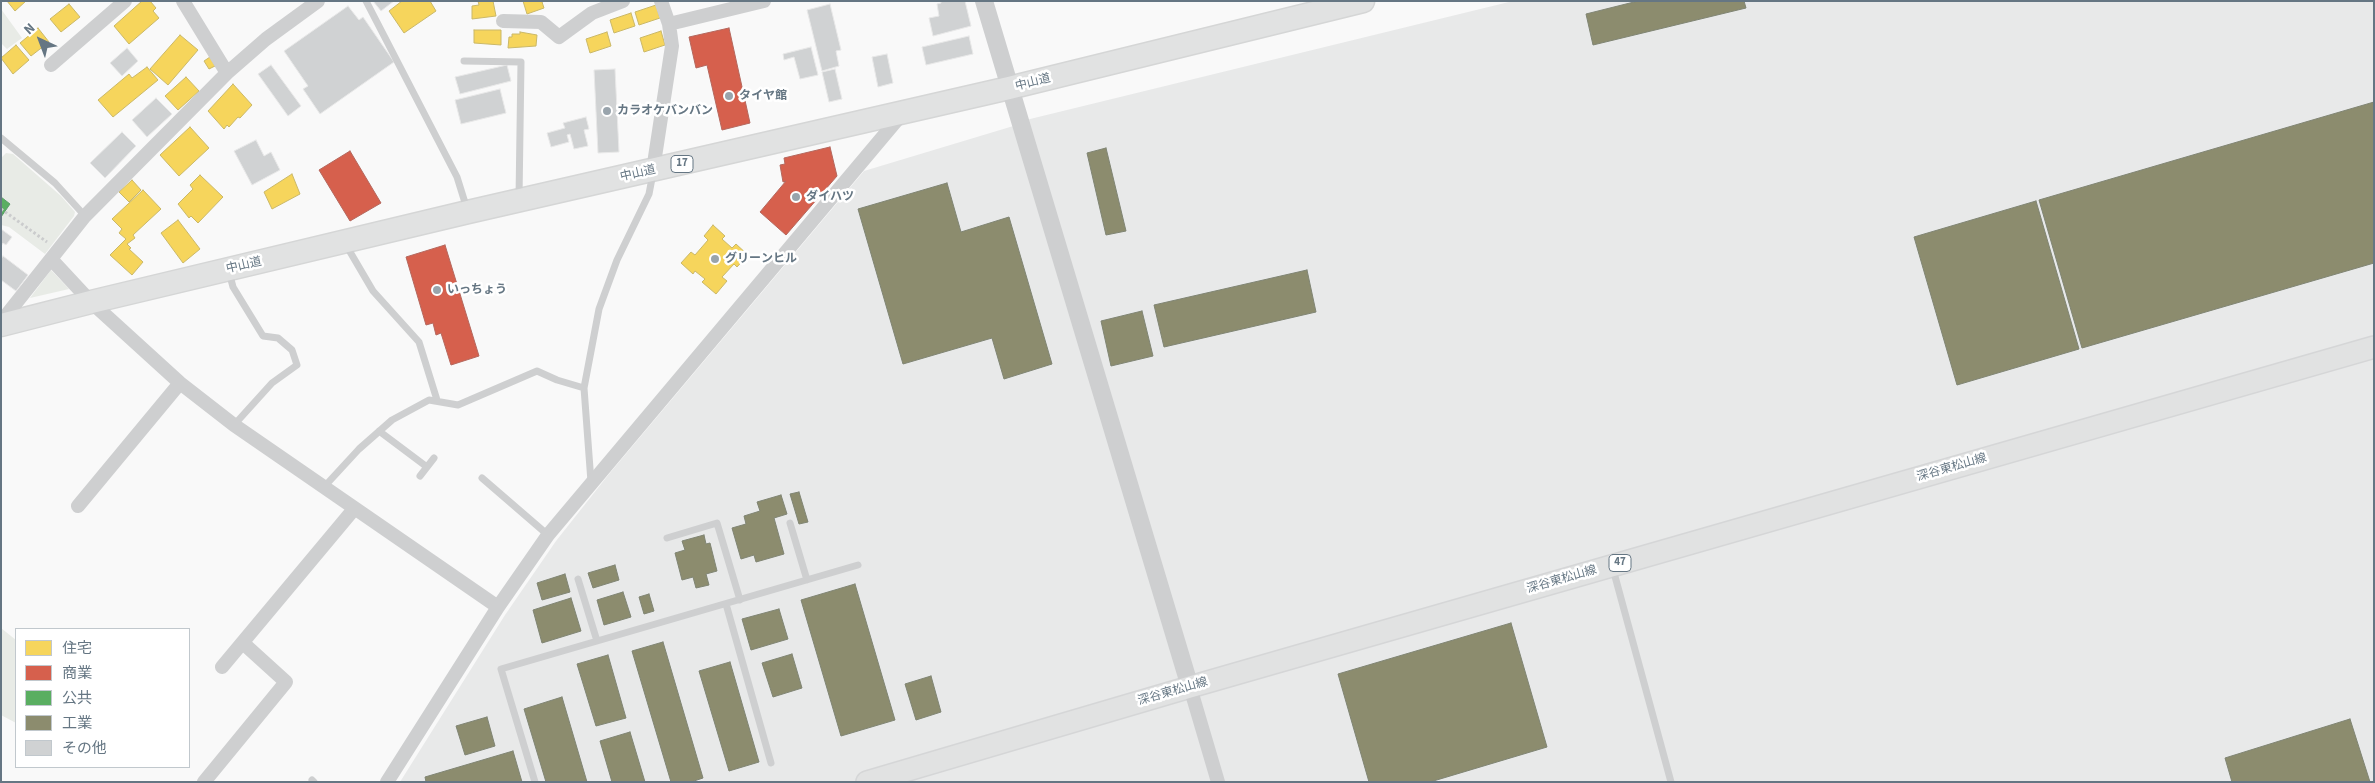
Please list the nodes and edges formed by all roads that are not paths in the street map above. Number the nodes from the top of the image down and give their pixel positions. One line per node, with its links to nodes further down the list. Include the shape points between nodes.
1 (125, 1): 14 (street)
2 (183, 1): 15 (street)
3 (318, 1): 10 (street)
4 (366, 1): 21 (lane, via 458,177)
5 (623, 1): 11 (street, via 592,13 558,37 541,22)
6 (661, 1): 12 (street)
7 (764, 1): 12 (street)
8 (984, 1): 16 (street)
9 (1363, 1): 16 (highway, 中山道 / 17)
10 (303, 6): 15 (street)
11 (502, 21)
12 (669, 24): 19 (street, via 672,46)
13 (464, 61): 20 (lane, via 521,62)
14 (51, 64)
15 (227, 73): 22 (street)
16 (1009, 88): 17 (highway, 中山道 / 17); 55 (street)
17 (902, 114): 19 (highway, 中山道 / 17); 38 (street)
18 (1, 138): 22 (lane, via 55,183)
19 (653, 170): 20 (highway, 中山道 / 17); 30 (lane, via 649,194 617,260 599,309)
20 (519, 201): 21 (highway, 中山道 / 17)
21 (468, 212): 23 (highway, 中山道 / 17)
22 (85, 216): 24 (street)
23 (345, 243): 25 (highway, 中山道 / 17); 31 (lane, via 373,291 419,342)
24 (54, 254): 26 (street); 27 (street)
25 (228, 270): 26 (highway, 中山道 / 17); 32 (lane, via 233,287 263,336 278,338 292,350 297,365 272,382)
26 (91, 302): 27 (highway, 中山道 / 17); 29 (street)
27 (1, 324)
28 (2374, 347): 46 (main road, 深谷東松山線 / 47)
29 (180, 383): 32 (street); 40 (street)
30 (584, 388): 31 (lane, via 537,370 458,405); 38 (lane)
31 (437, 400): 33 (lane, via 421,404 392,420)
32 (234, 425): 39 (street)
33 (380, 431): 35 (lane); 39 (lane)
34 (434, 458): 35 (lane)
35 (427, 467): 36 (lane)
36 (420, 476)
37 (482, 478): 43 (lane)
38 (591, 482): 43 (street)
39 (324, 488): 41 (street)
40 (78, 506)
41 (354, 509): 51 (street); 52 (street)
42 (790, 523): 48 (lane)
43 (548, 535): 51 (street)
44 (667, 538): 49 (lane, via 718,524)
45 (858, 565): 48 (lane)
46 (1612, 566): 55 (main road, 深谷東松山線 / 47); 62 (lane)
47 (578, 579): 53 (lane)
48 (807, 580): 49 (lane)
49 (740, 600): 50 (lane)
50 (726, 604): 53 (lane); 56 (lane)
51 (498, 607): 58 (street)
52 (243, 642): 54 (street); 57 (street, via 286,682)
53 (597, 642): 59 (lane, via 501,669)
54 (222, 667)
55 (1190, 687): 60 (main road, 深谷東松山線 / 47); 61 (street)
56 (771, 762)
57 (204, 782)
58 (387, 782)
59 (535, 782)
60 (867, 782)
61 (1218, 782)
62 (1671, 782)

